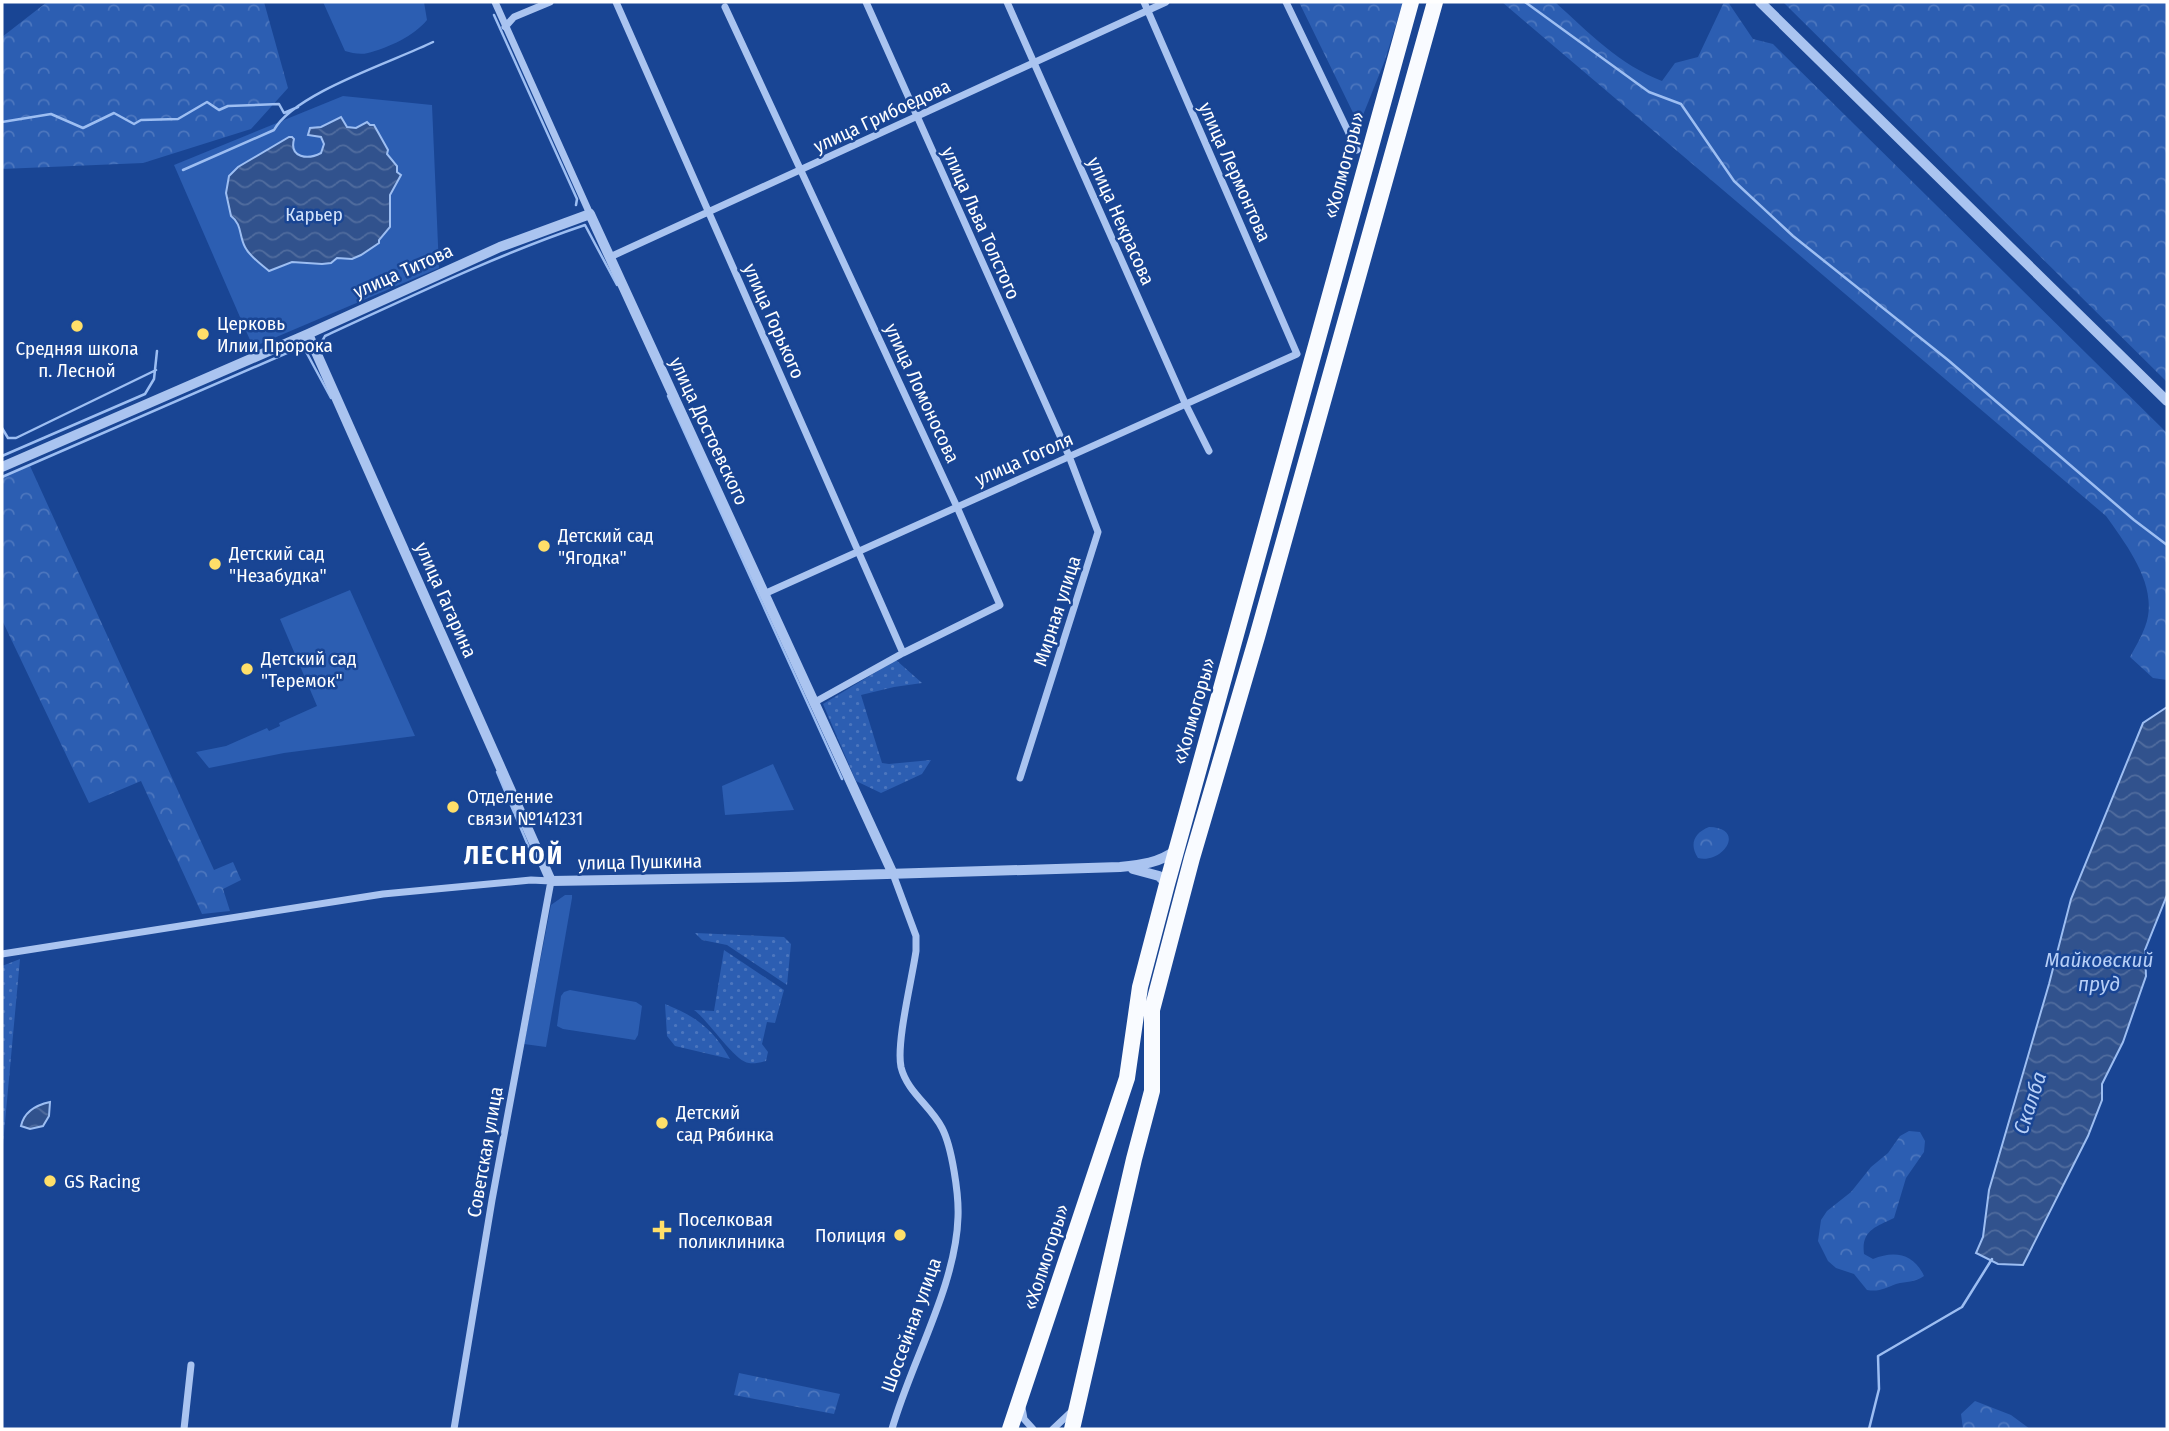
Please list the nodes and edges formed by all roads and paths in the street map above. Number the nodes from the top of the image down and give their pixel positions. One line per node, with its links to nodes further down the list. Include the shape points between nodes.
1 (495, 2): 14 (street, улица Достоевского)
2 (550, 2): 14 (street, via 514,17)
3 (616, 2): 19 (street, улица Горького)
4 (866, 2): 16 (street, улица Льва Толстого)
5 (1007, 2): 15 (street, улица Некрасова)
6 (1144, 2): 13 (street, улица Лермонтова)
7 (1166, 2): 13 (street, улица Грибоедова)
8 (1286, 2): 17 (street)
9 (1411, 2): 35 (highway, «Холмогоры»)
10 (1435, 2): 43 (highway, «Холмогоры», via 1155,997 1152,1091)
11 (1760, 2): 24 (street)
12 (725, 7): 18 (street, улица Ломоносова)
13 (1147, 10): 15 (street, улица Грибоедова); 23 (street, улица Лермонтова)
14 (505, 27): 20 (street, улица Достоевского)
15 (1034, 64): 16 (street, улица Грибоедова); 25 (street, улица Некрасова)
16 (915, 117): 18 (street, улица Грибоедова); 27 (street, улица Льва Толстого)
17 (1356, 150)
18 (802, 171): 19 (street, улица Грибоедова); 29 (street, улица Ломоносова)
19 (708, 212): 21 (street, улица Грибоедова); 30 (street, улица Горького)
20 (590, 214): 21 (street, улица Достоевского); 22 (street, улица Титова, via 500,247)
21 (610, 257): 31 (street, улица Достоевского)
22 (309, 334): 28 (street, улица Титова); 38 (street, улица Гагарина)
23 (1297, 354): 25 (street, улица Гоголя)
24 (2167, 401)
25 (1185, 403): 26 (street, улица Некрасова); 27 (street, улица Гоголя)
26 (1209, 451)
27 (1069, 456): 29 (street, улица Гоголя); 34 (street, Мирная улица, via 1098,532)
28 (2, 467)
29 (957, 507): 30 (street, улица Гоголя); 32 (street, улица Ломоносова, via 1000,605)
30 (858, 551): 31 (street, улица Гоголя); 32 (street, улица Горького)
31 (764, 594): 33 (street, улица Достоевского)
32 (904, 653): 33 (street, улица Ломоносова)
33 (815, 702): 37 (street, улица Достоевского)
34 (1020, 778)
35 (1177, 850): 36 (street, via 1147,864); 39 (highway, «Холмогоры»)
36 (1120, 867): 37 (street, улица Пушкина); 39 (street, via 1159,876)
37 (893, 874): 38 (street, улица Пушкина); 46 (street, Шоссейная улица, via 916,936 901,1066 907,1084 943,1129 958,1216 941,1297)
38 (551, 881): 40 (street, улица Пушкина, via 383,894); 45 (street, Советская улица)
39 (1167, 884): 42 (highway, «Холмогоры», via 1140,988 1127,1078)
40 (2, 954)
41 (191, 1365): 44 (street)
42 (1023, 1390): 47 (highway, «Холмогоры»); 48 (street, via 1024,1419)
43 (1077, 1402): 49 (street); 50 (highway, «Холмогоры»)
44 (184, 1429)
45 (454, 1429)
46 (892, 1429)
47 (1010, 1429)
48 (1033, 1429)
49 (1053, 1429)
50 (1072, 1429)

